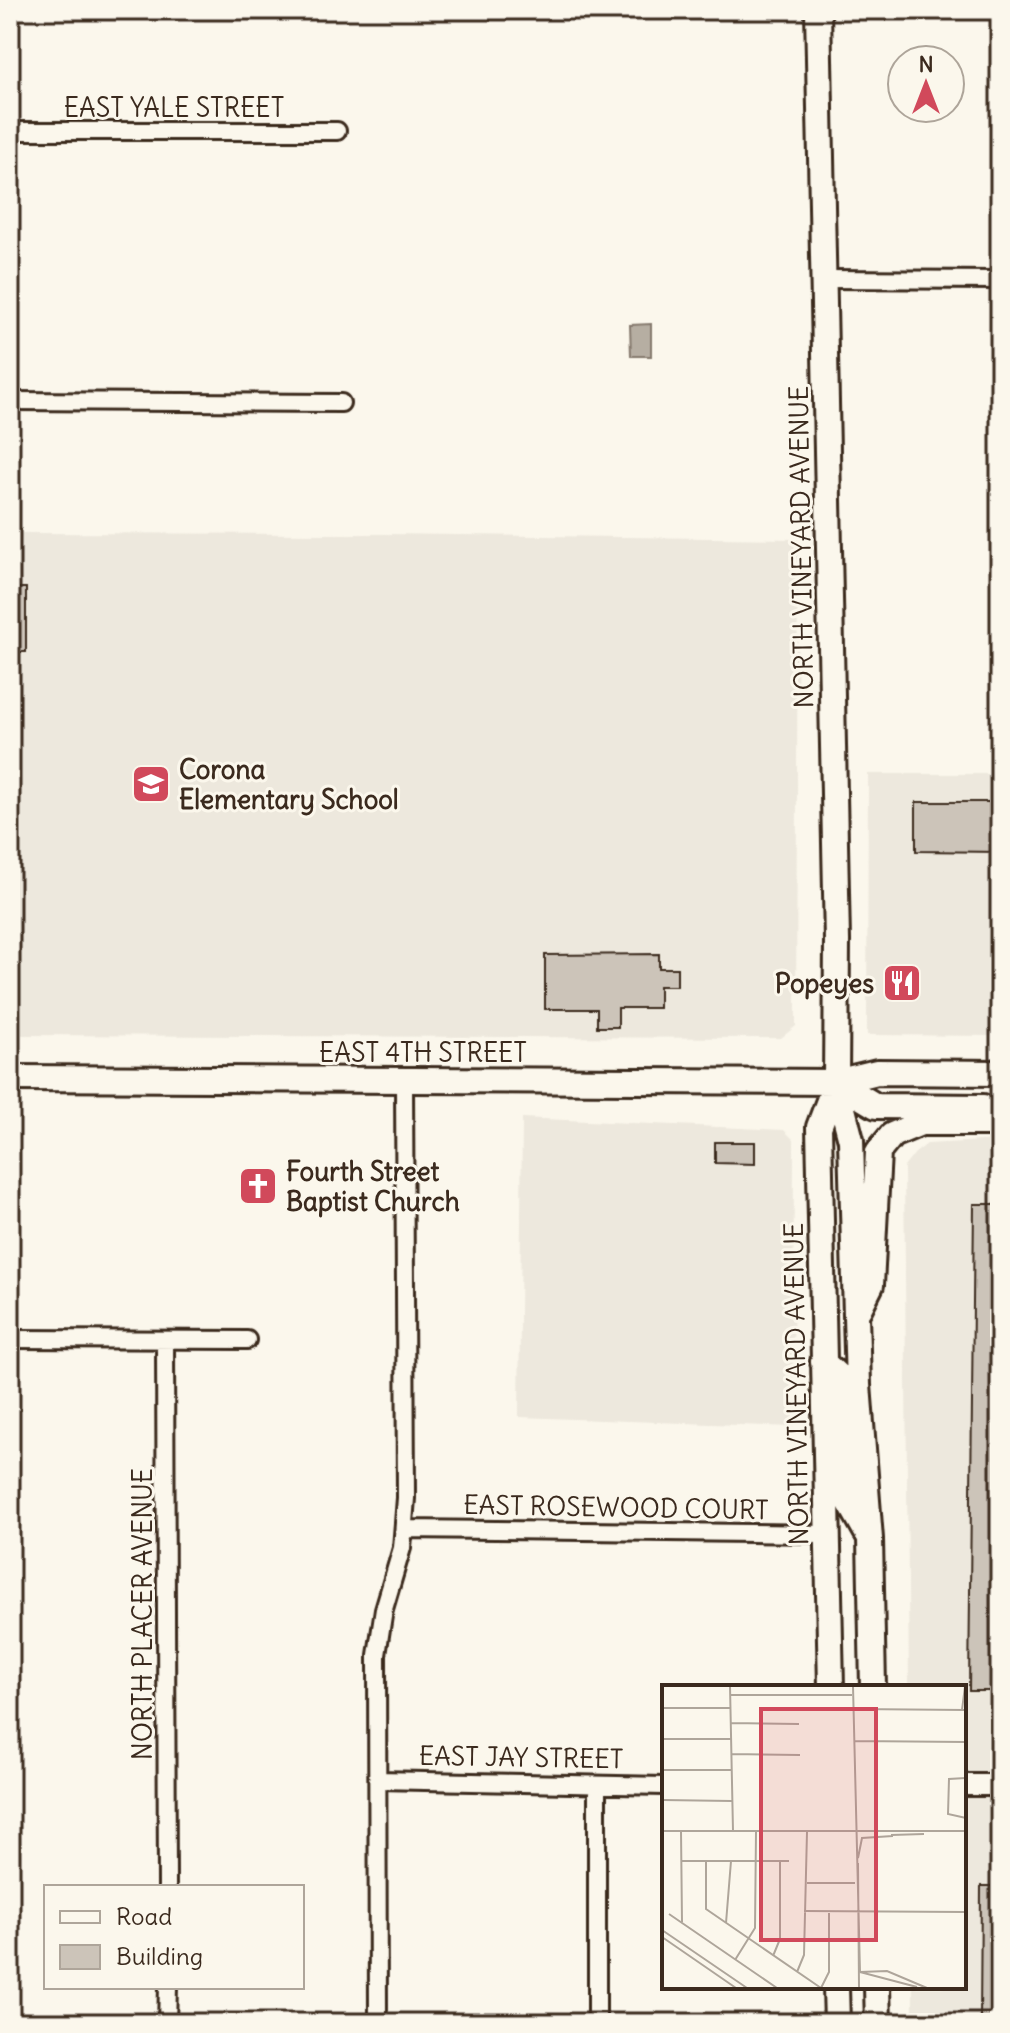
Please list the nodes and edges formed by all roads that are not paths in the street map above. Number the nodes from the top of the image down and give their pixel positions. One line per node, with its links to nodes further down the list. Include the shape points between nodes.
1 (818, 10): 4 (main road, NORTH VINEYARD AVENUE)
2 (10, 131): 3 (street, EAST YALE STREET)
3 (337, 131)
4 (823, 279): 5 (street); 11 (main road, NORTH VINEYARD AVENUE)
5 (1000, 280)
6 (10, 401): 7 (street)
7 (341, 403)
8 (1000, 1073): 11 (main road, EAST 4TH STREET, via 877,1072)
9 (10, 1078): 10 (main road, EAST 4TH STREET)
10 (404, 1081): 11 (main road, EAST 4TH STREET); 19 (street)
11 (836, 1082): 12 (main road, via 876,1106); 14 (main road, NORTH VINEYARD AVENUE, via 851,1140); 18 (main road, NORTH VINEYARD AVENUE, via 819,1127)
12 (1000, 1107)
13 (1000, 1123): 14 (main road, via 921,1123 892,1135 878,1152 871,1285)
14 (856, 1315): 21 (main road, NORTH VINEYARD AVENUE)
15 (10, 1339): 16 (street)
16 (165, 1340): 17 (street); 29 (street, NORTH PLACER AVENUE)
17 (247, 1340)
18 (823, 1362): 20 (main road, NORTH VINEYARD AVENUE); 21 (main road, via 837,1375 842,1390 850,1503)
19 (404, 1529): 20 (street, EAST ROSEWOOD COURT); 24 (street, via 377,1655)
20 (827, 1534): 22 (main road, NORTH VINEYARD AVENUE)
21 (870, 1539): 23 (main road, NORTH VINEYARD AVENUE)
22 (831, 1685)
23 (873, 1685)
24 (378, 1780): 27 (street, EAST JAY STREET); 34 (street)
25 (966, 1785): 26 (street)
26 (1000, 1785)
27 (597, 1786): 28 (street, EAST JAY STREET); 35 (street)
28 (662, 1786)
29 (167, 1885)
30 (168, 1989): 33 (street)
31 (836, 1989): 36 (main road)
32 (877, 1989): 37 (main road)
33 (167, 2023)
34 (378, 2023)
35 (597, 2023)
36 (837, 2023)
37 (878, 2023)

